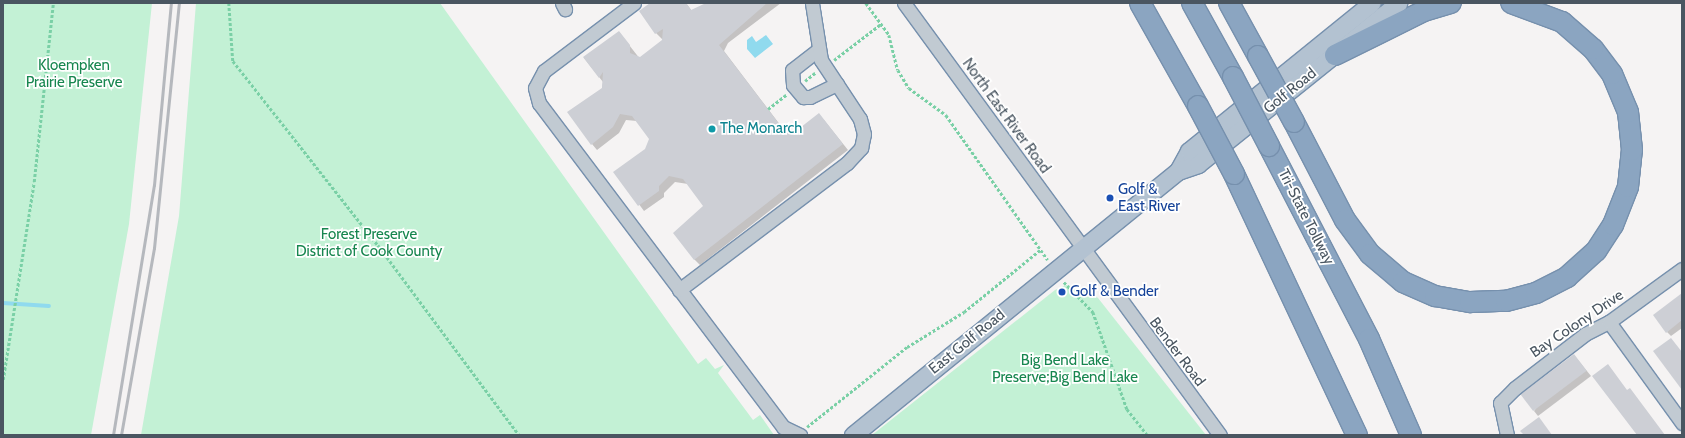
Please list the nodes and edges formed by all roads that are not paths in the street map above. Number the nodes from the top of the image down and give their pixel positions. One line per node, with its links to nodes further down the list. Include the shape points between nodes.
1 (634, 3): 17 (street, via 544,71 535,88 539,103)
2 (812, 3): 11 (street)
3 (904, 3): 15 (street, North East River Road)
4 (1140, 3): 24 (highway, bridge, via 1234,174)
5 (1192, 3): 25 (highway, Tri-State Tollway, bridge, via 1368,339)
6 (1229, 3): 10 (highway, bridge, via 1346,220 1370,254 1403,282 1435,296 1470,302 1506,301 1536,293 1567,277 1596,251 1613,225 1628,187 1632,150 1628,112 1612,74 1593,48 1562,22)
7 (1372, 3): 14 (main road, Golf Road, via 1189,151)
8 (1398, 3): 12 (main road, Golf Road)
9 (1451, 3): 12 (highway, via 1424,10)
10 (1511, 3)
11 (818, 49): 13 (street, via 821,60); 13 (street, via 792,70 793,86 803,97 810,97)
12 (1335, 55): 14 (main road, Golf Road, via 1198,164)
13 (837, 84): 17 (street, via 860,119 864,134 861,148 847,163)
14 (1178, 171): 15 (main road, Golf Road)
15 (1080, 249): 22 (main road, East Golf Road); 23 (street, Bender Road)
16 (1682, 269): 18 (street, Bay Colony Drive)
17 (678, 290): 21 (street)
18 (1609, 322): 19 (street); 26 (street, Bay Colony Drive, via 1585,334 1500,403)
19 (1682, 422)
20 (804, 430): 21 (street)
21 (784, 431)
22 (853, 435)
23 (1220, 435)
24 (1357, 435)
25 (1410, 435)
26 (1507, 435)

